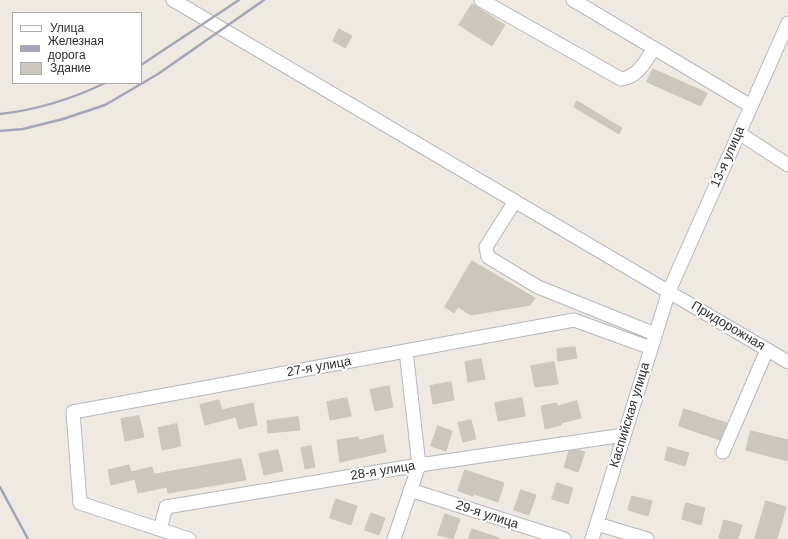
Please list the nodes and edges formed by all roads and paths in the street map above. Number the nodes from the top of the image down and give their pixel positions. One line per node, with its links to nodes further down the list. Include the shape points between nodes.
1 (172, 0): 9 (street, Придорожная)
2 (481, 0): 5 (street, via 621,79 636,74)
3 (573, 0): 5 (street)
4 (788, 23): 6 (street, 13-я улица)
5 (654, 48): 6 (street)
6 (751, 106): 7 (street, 13-я улица)
7 (739, 133): 8 (street); 10 (street, 13-я улица)
8 (788, 165)
9 (515, 201): 10 (street, Придорожная); 11 (street, via 486,247 488,257 538,287)
10 (669, 291): 11 (street, Каспийская улица); 13 (street, Придорожная)
11 (655, 334): 12 (street, Каспийская улица)
12 (651, 348): 14 (street, 27-я улица, via 574,320); 16 (street, Каспийская улица)
13 (767, 350): 15 (street, Придорожная); 17 (street)
14 (406, 351): 18 (street); 21 (street, 27-я улица, via 73,412 80,503)
15 (786, 356)
16 (624, 435): 18 (street, 28-я улица); 20 (street, Каспийская улица)
17 (723, 452)
18 (419, 466): 19 (street); 21 (street, 28-я улица, via 166,507)
19 (410, 490): 23 (street); 24 (street, 29-я улица)
20 (597, 524): 25 (street, Каспийская улица); 26 (street)
21 (160, 529): 22 (street)
22 (188, 539)
23 (394, 539)
24 (564, 539)
25 (592, 539)
26 (647, 539)

